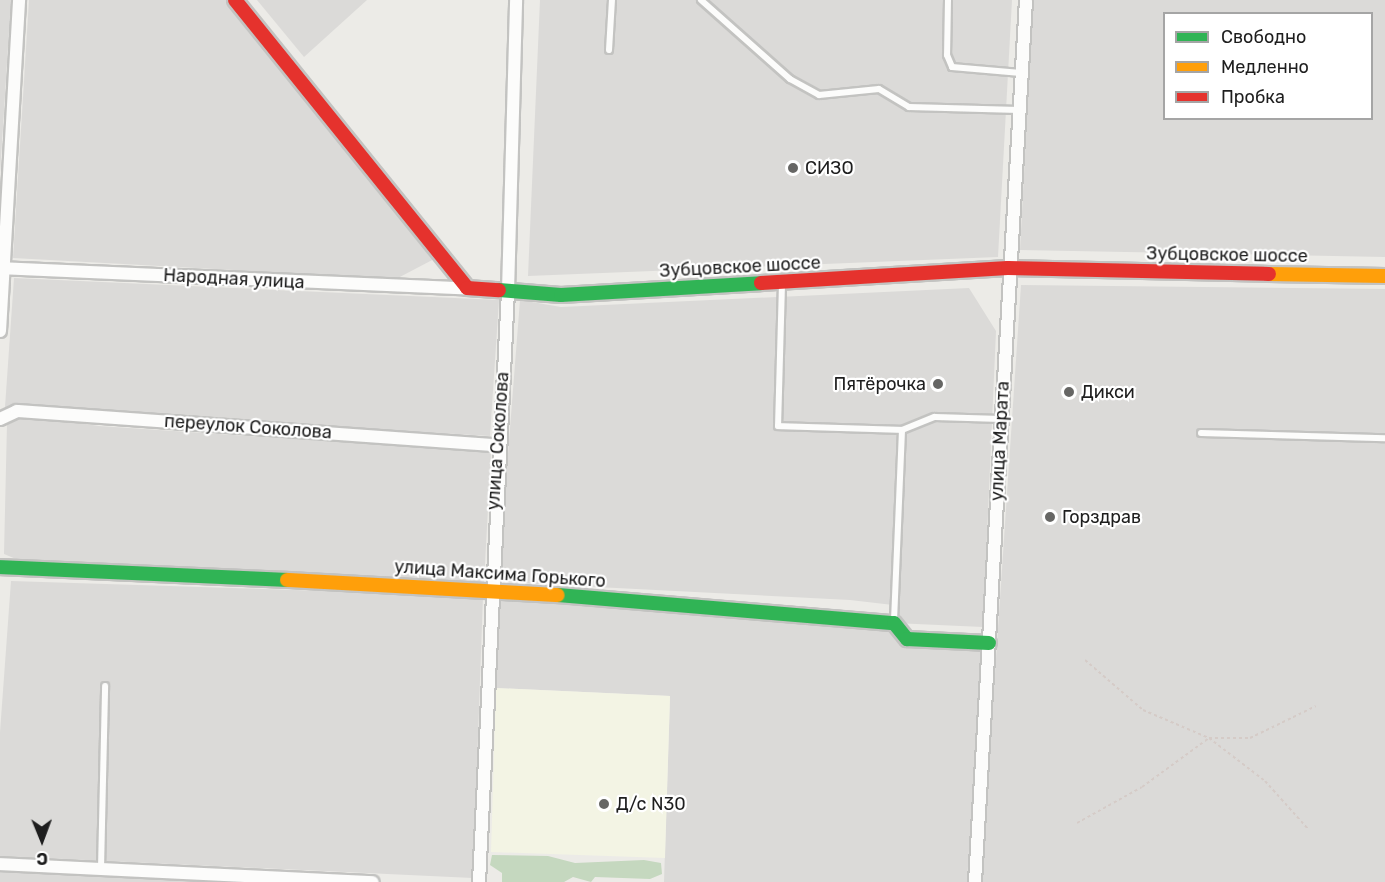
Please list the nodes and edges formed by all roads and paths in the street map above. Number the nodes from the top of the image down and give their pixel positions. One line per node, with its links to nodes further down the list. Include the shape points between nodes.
1 (19, 0): 11 (street)
2 (235, 0): 15 (main road)
3 (516, 0): 16 (street, улица Соколова)
4 (612, 0): 8 (lane)
5 (701, 0): 10 (lane, via 790,79 819,95 879,88 909,107)
6 (948, 0): 9 (lane, via 947,55 952,67)
7 (1026, 0): 9 (street, улица Марата)
8 (609, 50)
9 (1021, 73): 10 (street, улица Марата)
10 (1019, 110): 12 (street, улица Марата)
11 (1, 268): 15 (street, Народная улица); 17 (street)
12 (1008, 268): 13 (main road, Зубцовское шоссе); 14 (main road, Зубцовское шоссе); 19 (street, улица Марата)
13 (1385, 276)
14 (782, 284): 16 (main road, Зубцовское шоссе, via 561,295); 20 (lane, via 778,426)
15 (467, 288): 16 (main road, Зубцовское шоссе)
16 (508, 291): 23 (street, улица Соколова)
17 (0, 331)
18 (0, 419): 23 (street, переулок Соколова, via 17,411)
19 (1001, 420): 20 (lane, via 936,417); 27 (street, улица Марата)
20 (902, 430): 26 (lane)
21 (1201, 432): 22 (lane)
22 (1385, 438)
23 (497, 445): 25 (street, улица Соколова)
24 (0, 567): 25 (main road, улица Максима Горького)
25 (489, 589): 26 (main road, улица Максима Горького); 37 (street, улица Соколова)
26 (894, 623): 27 (main road, via 907,639)
27 (990, 643): 38 (street, улица Марата)
28 (1085, 660): 31 (path, via 1143,710)
29 (105, 686): 35 (lane)
30 (1316, 706): 31 (path, via 1250,738)
31 (1209, 738): 32 (path, via 1142,787); 33 (path, via 1265,782)
32 (1077, 823)
33 (1309, 830)
34 (0, 864): 35 (street)
35 (101, 869): 36 (street)
36 (373, 882)
37 (479, 882)
38 (975, 882)

